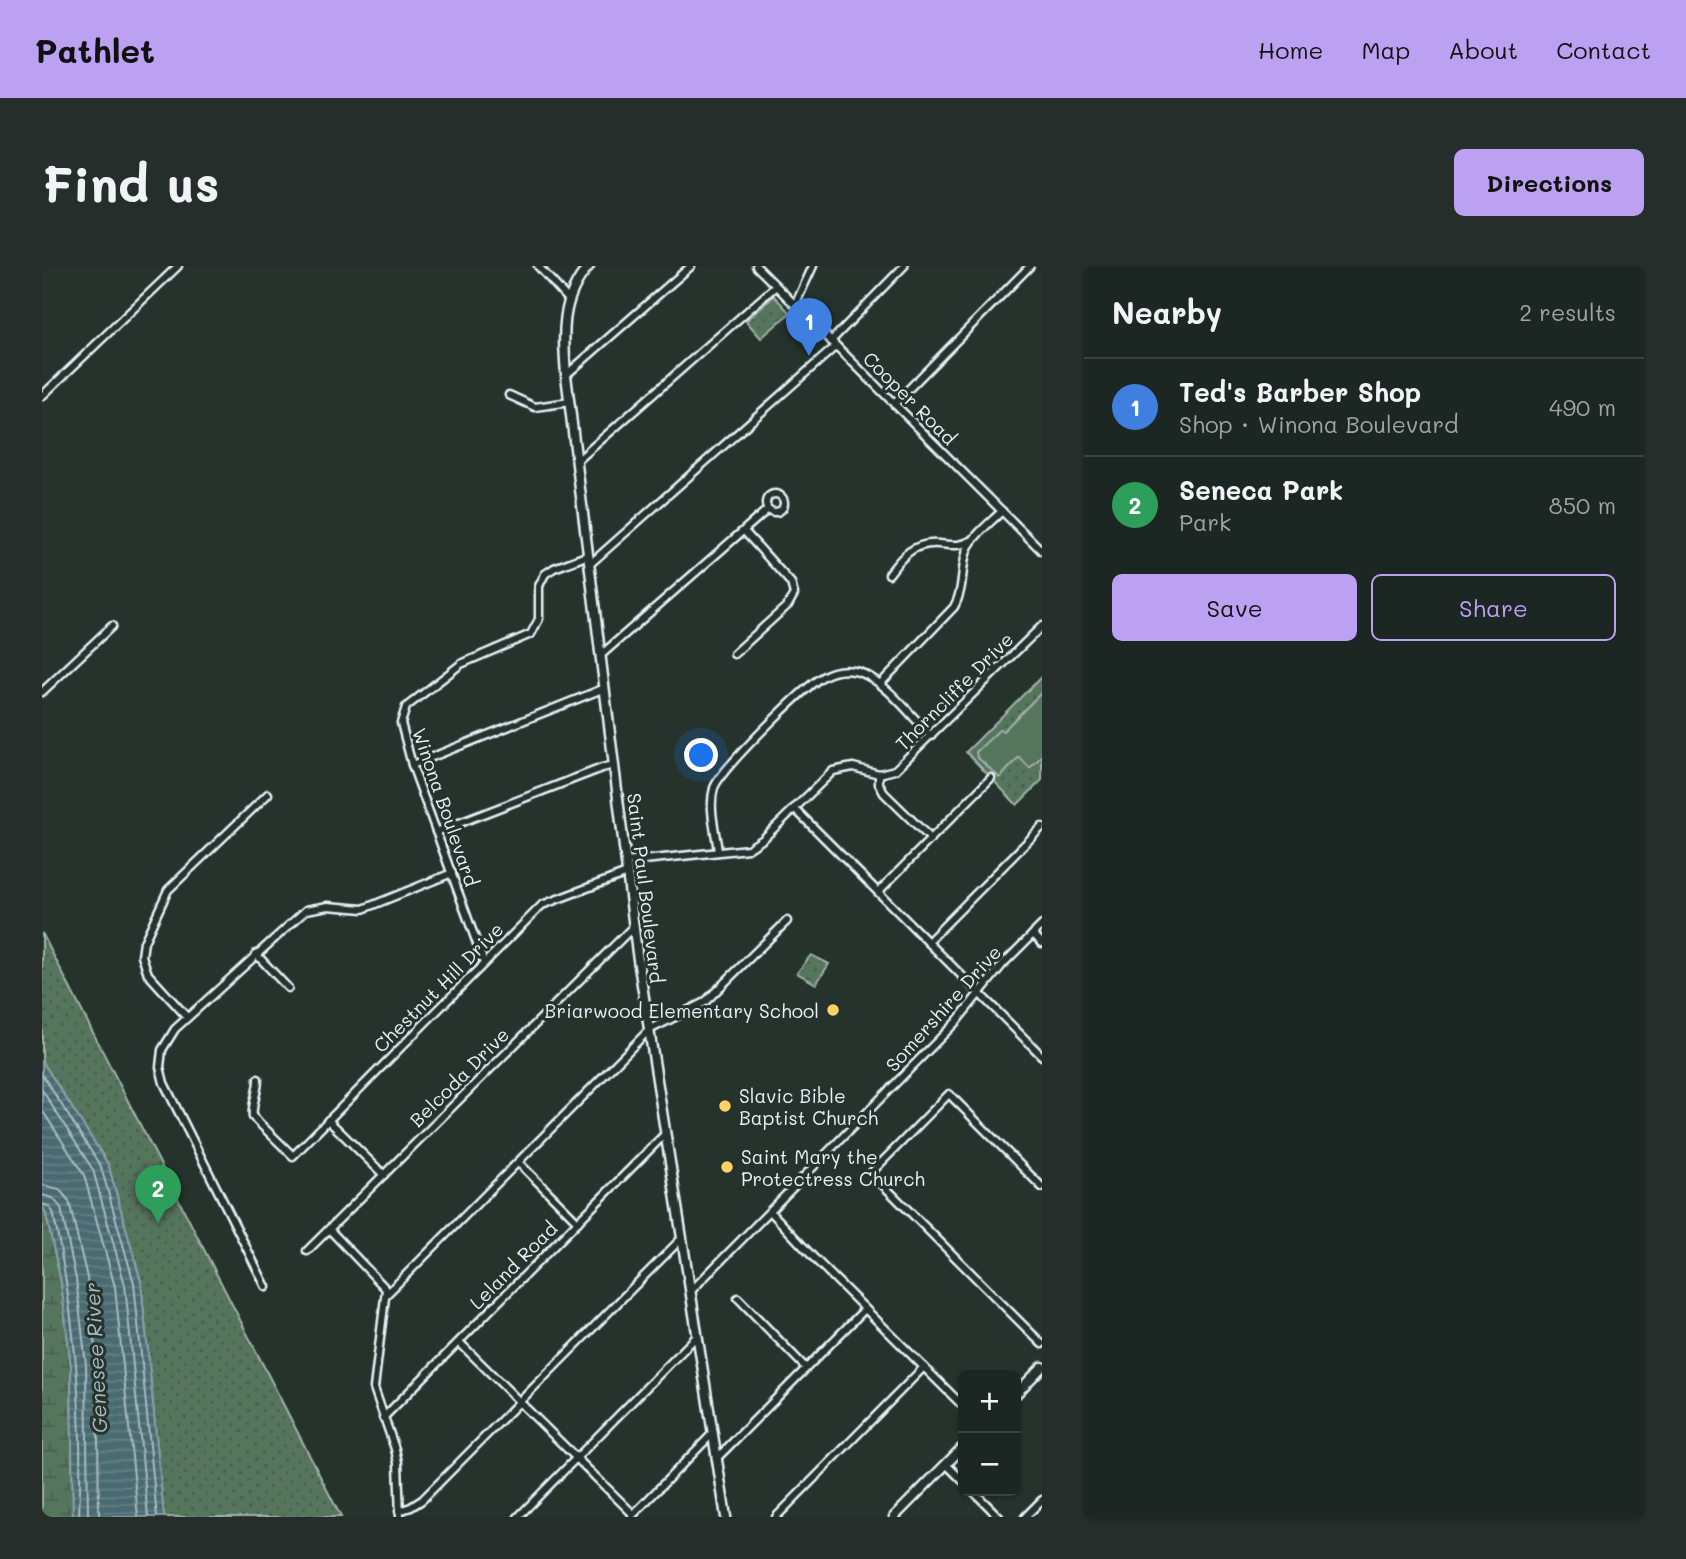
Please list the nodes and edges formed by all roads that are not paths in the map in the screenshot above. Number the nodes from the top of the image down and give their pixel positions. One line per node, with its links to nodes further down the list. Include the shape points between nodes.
1 (178, 266): 16 (street)
2 (538, 266): 10 (street)
3 (589, 266): 10 (main road, Saint Paul Boulevard)
4 (691, 266): 14 (street)
5 (756, 266): 9 (street, Cooper Road)
6 (813, 266): 11 (street)
7 (904, 266): 12 (street)
8 (1030, 266): 18 (street)
9 (776, 286): 11 (street, Cooper Road); 19 (street)
10 (568, 299): 14 (main road, Saint Paul Boulevard, via 563,322)
11 (795, 305): 12 (street, Cooper Road)
12 (831, 341): 13 (street, Cooper Road)
13 (836, 346): 18 (street, Cooper Road); 25 (street, Winona Boulevard)
14 (566, 375): 17 (main road, Saint Paul Boulevard)
15 (509, 395): 17 (street, via 535,407)
16 (42, 396)
17 (570, 402): 19 (main road, Saint Paul Boulevard)
18 (894, 404): 21 (street, Cooper Road)
19 (577, 461): 25 (main road, Saint Paul Boulevard)
20 (768, 509): 22 (street)
21 (1002, 511): 23 (street); 24 (street, Cooper Road)
22 (744, 531): 29 (street, via 791,583 794,594 788,605); 30 (street)
23 (973, 540): 26 (street, via 958,546 917,546); 31 (street, via 954,607)
24 (1042, 551)
25 (590, 559): 30 (main road, Saint Paul Boulevard); 35 (street, Winona Boulevard, via 545,574 539,586 539,619 531,634 461,664 406,707 401,723)
26 (889, 574)
27 (112, 626): 33 (street)
28 (1042, 626): 34 (street, Thorncliffe Drive)
29 (734, 654)
30 (601, 656): 32 (main road, Saint Paul Boulevard)
31 (880, 684): 34 (street); 44 (street, via 850,670 822,677 730,765 718,779 712,797)
32 (605, 688): 35 (street); 36 (main road, Saint Paul Boulevard)
33 (42, 692)
34 (931, 736): 37 (street, Thorncliffe Drive, via 895,770)
35 (412, 765): 42 (street, Winona Boulevard)
36 (614, 765): 42 (street); 45 (main road, Saint Paul Boulevard)
37 (879, 774): 40 (street, via 853,767 833,771); 43 (street, via 884,793)
38 (991, 779): 43 (street)
39 (268, 794): 59 (street, via 168,890 144,942 142,956 148,974)
40 (794, 807): 44 (street, via 755,845); 48 (street)
41 (1042, 828): 53 (street)
42 (436, 832): 46 (street, Winona Boulevard)
43 (931, 839): 48 (street)
44 (718, 852): 45 (street)
45 (625, 862): 47 (main road, Saint Paul Boulevard)
46 (452, 873): 55 (street, via 363,909 328,906 306,910); 56 (street, Winona Boulevard)
47 (627, 873): 51 (main road, Saint Paul Boulevard); 56 (street, Chestnut Hill Drive, via 542,905)
48 (878, 892): 53 (street)
49 (787, 921): 60 (street, via 705,1002)
50 (1042, 925): 52 (street, Somershire Drive)
51 (634, 926): 60 (main road, Saint Paul Boulevard); 66 (street, Belcoda Drive)
52 (1033, 934): 54 (street); 58 (street, Somershire Drive)
53 (928, 942): 58 (street)
54 (1042, 943)
55 (256, 954): 57 (street); 59 (street)
56 (484, 963): 63 (street, Chestnut Hill Drive)
57 (288, 988)
58 (979, 993): 61 (street); 68 (street, Somershire Drive)
59 (187, 1017): 73 (street, via 165,1042 162,1074)
60 (649, 1030): 64 (main road, Saint Paul Boulevard); 65 (street)
61 (1042, 1056)
62 (258, 1079): 63 (street, Chestnut Hill Drive, via 253,1117 293,1156)
63 (328, 1120): 66 (street)
64 (665, 1134): 69 (street, Leland Road); 71 (main road, Saint Paul Boulevard)
65 (518, 1162): 69 (street); 75 (street)
66 (384, 1175): 70 (street, Belcoda Drive)
67 (1042, 1187): 80 (street, via 949,1094 871,1173)
68 (771, 1211): 74 (street, Somershire Drive); 77 (street)
69 (578, 1222): 79 (street, Leland Road)
70 (329, 1229): 72 (street, Belcoda Drive); 75 (street, via 385,1285)
71 (682, 1238): 74 (main road, Saint Paul Boulevard); 85 (street)
72 (307, 1251)
73 (266, 1287)
74 (690, 1292): 78 (main road, Saint Paul Boulevard)
75 (387, 1294): 87 (street, via 374,1380)
76 (738, 1298): 83 (street)
77 (865, 1309): 81 (street); 83 (street)
78 (697, 1336): 88 (main road, Saint Paul Boulevard); 90 (street)
79 (459, 1342): 85 (street); 87 (street, Leland Road)
80 (1042, 1344)
81 (924, 1367): 86 (street); 100 (street)
82 (1042, 1367): 84 (main road)
83 (806, 1368): 91 (street)
84 (1021, 1389)
85 (520, 1401): 90 (street); 96 (street, via 422,1500)
86 (958, 1401)
87 (383, 1418): 96 (street, via 398,1463)
88 (712, 1434): 91 (main road, Saint Paul Boulevard); 97 (street)
89 (958, 1452): 92 (main road)
90 (577, 1457): 97 (street); 98 (street)
91 (716, 1459): 99 (main road, Saint Paul Boulevard)
92 (946, 1464): 93 (street); 101 (main road)
93 (958, 1476)
94 (978, 1496): 102 (street)
95 (1042, 1500): 103 (street)
96 (399, 1514)
97 (632, 1516)
98 (517, 1517)
99 (726, 1517)
100 (776, 1517)
101 (894, 1517)
102 (999, 1517)
103 (1025, 1517)

